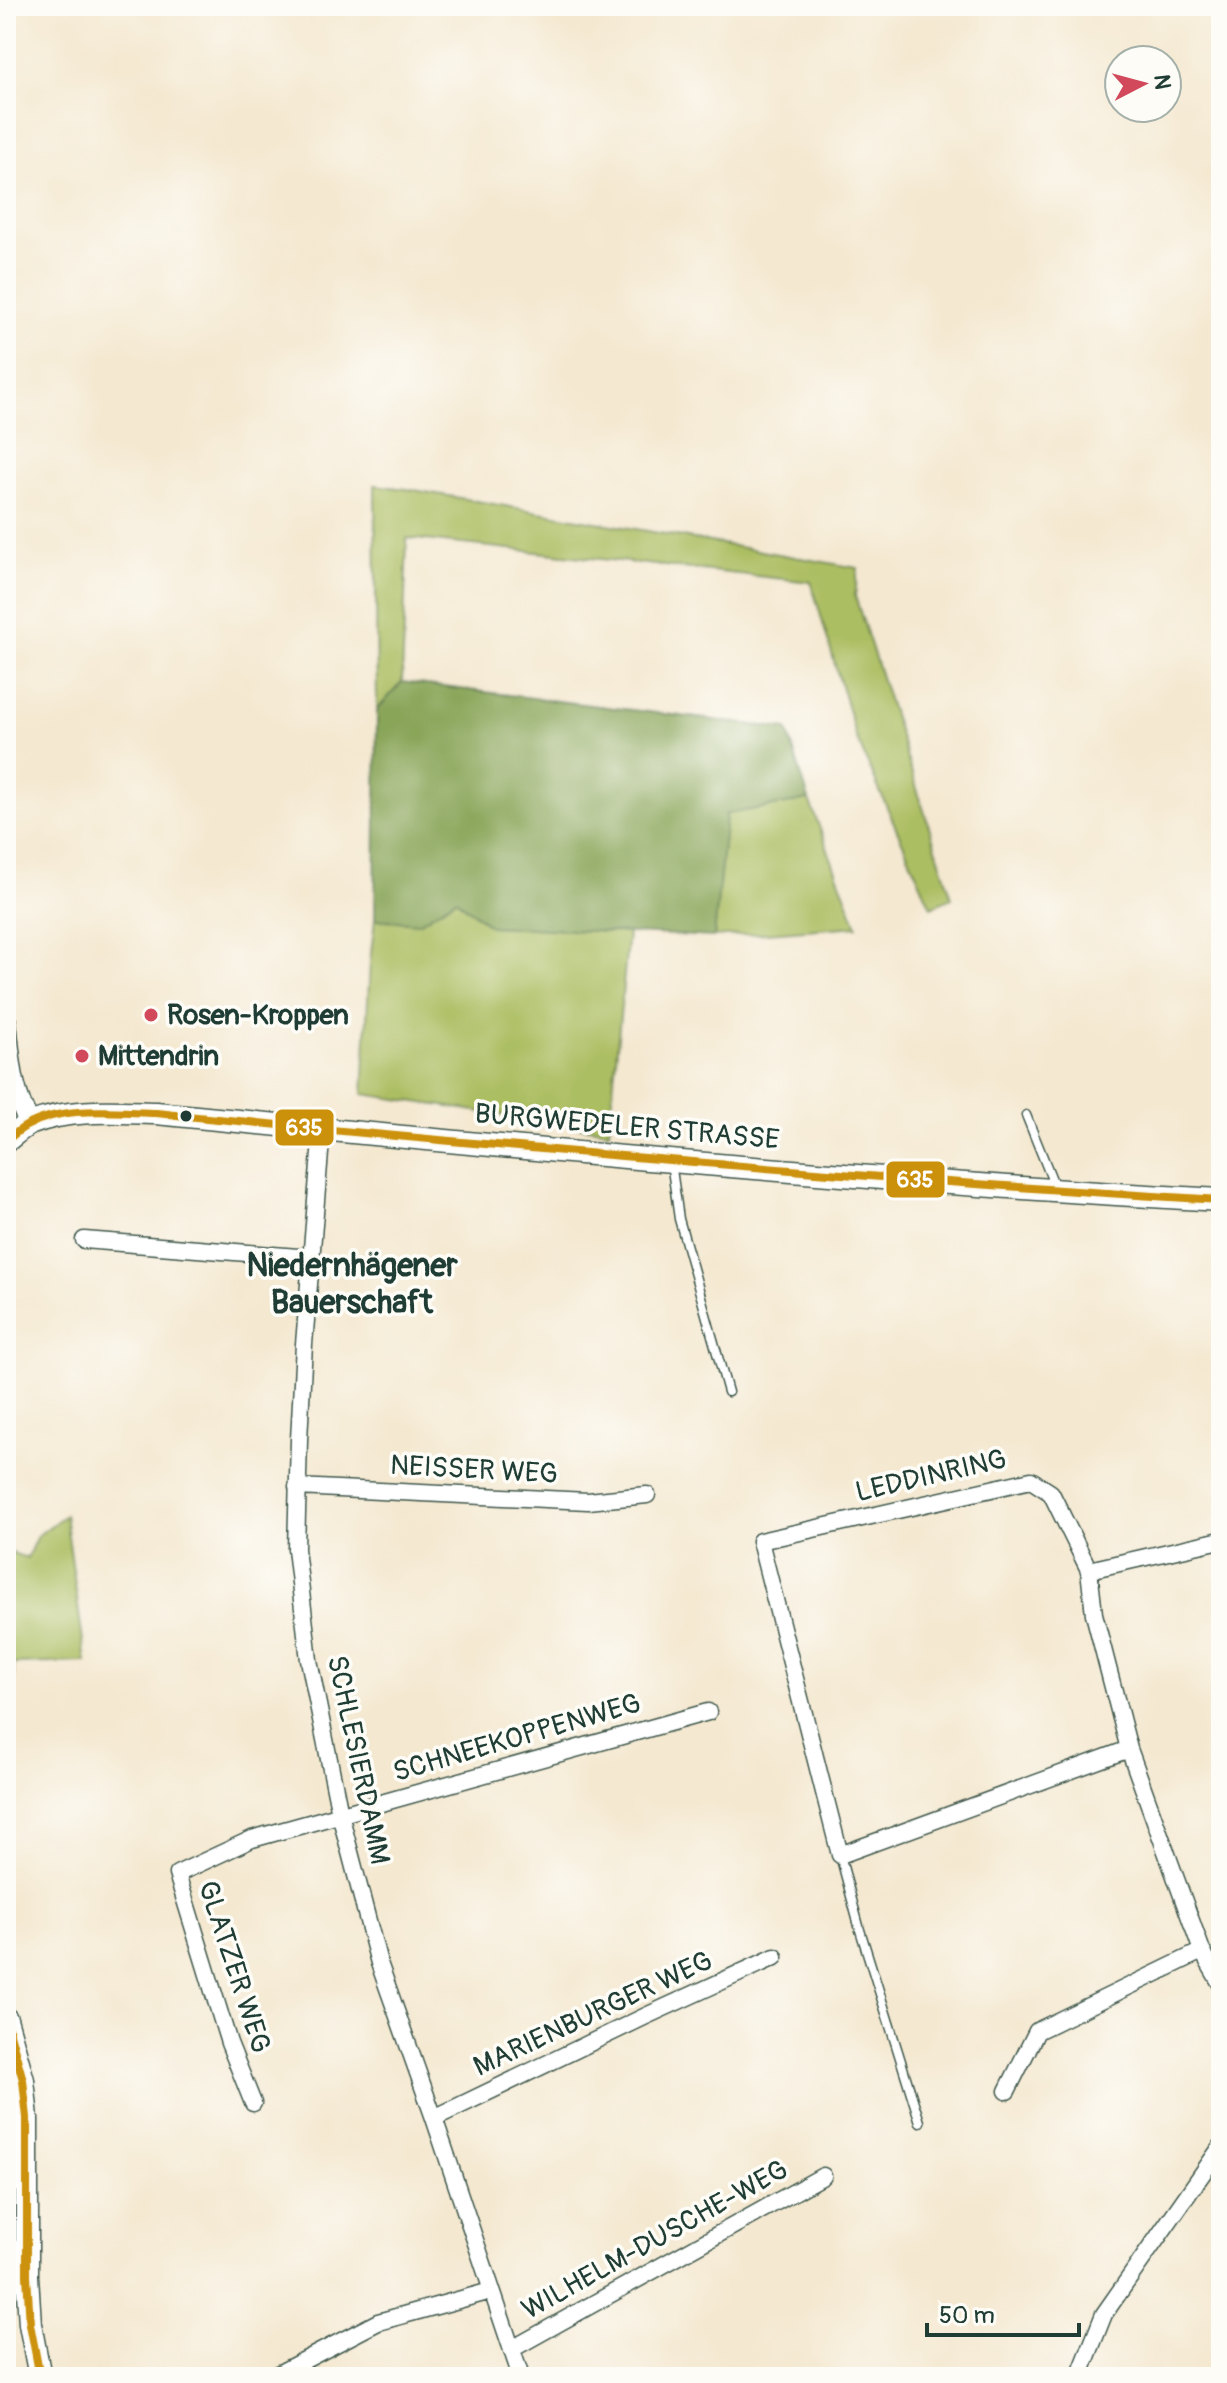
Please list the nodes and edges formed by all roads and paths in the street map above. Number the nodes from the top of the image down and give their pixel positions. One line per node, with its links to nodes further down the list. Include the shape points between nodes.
1 (6, 1022): 3 (street, via 14,1084)
2 (1026, 1115): 7 (lane)
3 (30, 1123): 4 (main road, BURGWEDELER STRASSE, via 112,1111); 5 (main road)
4 (322, 1129): 6 (main road, BURGWEDELER STRASSE); 10 (street, SCHLESIERDAMM)
5 (6, 1141)
6 (671, 1161): 7 (main road, BURGWEDELER STRASSE); 11 (lane, via 679,1219)
7 (1057, 1191): 8 (main road, BURGWEDELER STRASSE)
8 (1221, 1200)
9 (84, 1240): 10 (street)
10 (311, 1258): 12 (street, SCHLESIERDAMM)
11 (728, 1392)
12 (297, 1487): 13 (street, NEISSER WEG, via 588,1501); 18 (street, SCHLESIERDAMM, via 296,1549 309,1660)
13 (647, 1495)
14 (1221, 1540): 15 (street)
15 (1089, 1570): 17 (street, LEDDINRING, via 1094,1614); 19 (street, LEDDINRING, via 1051,1493 1031,1480 760,1541)
16 (708, 1712): 18 (street, SCHNEEKOPPENWEG)
17 (1129, 1749): 19 (street); 20 (street, LEDDINRING)
18 (340, 1814): 25 (street, GLATZER WEG, via 252,1839 177,1874); 26 (street, SCHLESIERDAMM, via 379,1963)
19 (840, 1855): 27 (lane, LEDDINRING)
20 (1202, 1951): 22 (street, LEDDINRING); 24 (street, via 1037,2031)
21 (775, 1957): 26 (street, MARIENBURGER WEG)
22 (1221, 1984)
23 (6, 2019): 32 (main road, via 27,2118 27,2276)
24 (1007, 2091)
25 (253, 2103)
26 (434, 2118): 30 (street, SCHLESIERDAMM)
27 (920, 2122)
28 (1221, 2147): 35 (street, via 1104,2314)
29 (823, 2176): 31 (street, WILHELM-DUSCHE-WEG)
30 (491, 2291): 31 (street, SCHLESIERDAMM); 33 (street, via 378,2322)
31 (512, 2349): 34 (street, SCHLESIERDAMM)
32 (40, 2377)
33 (272, 2377)
34 (521, 2377)
35 (1079, 2377)

